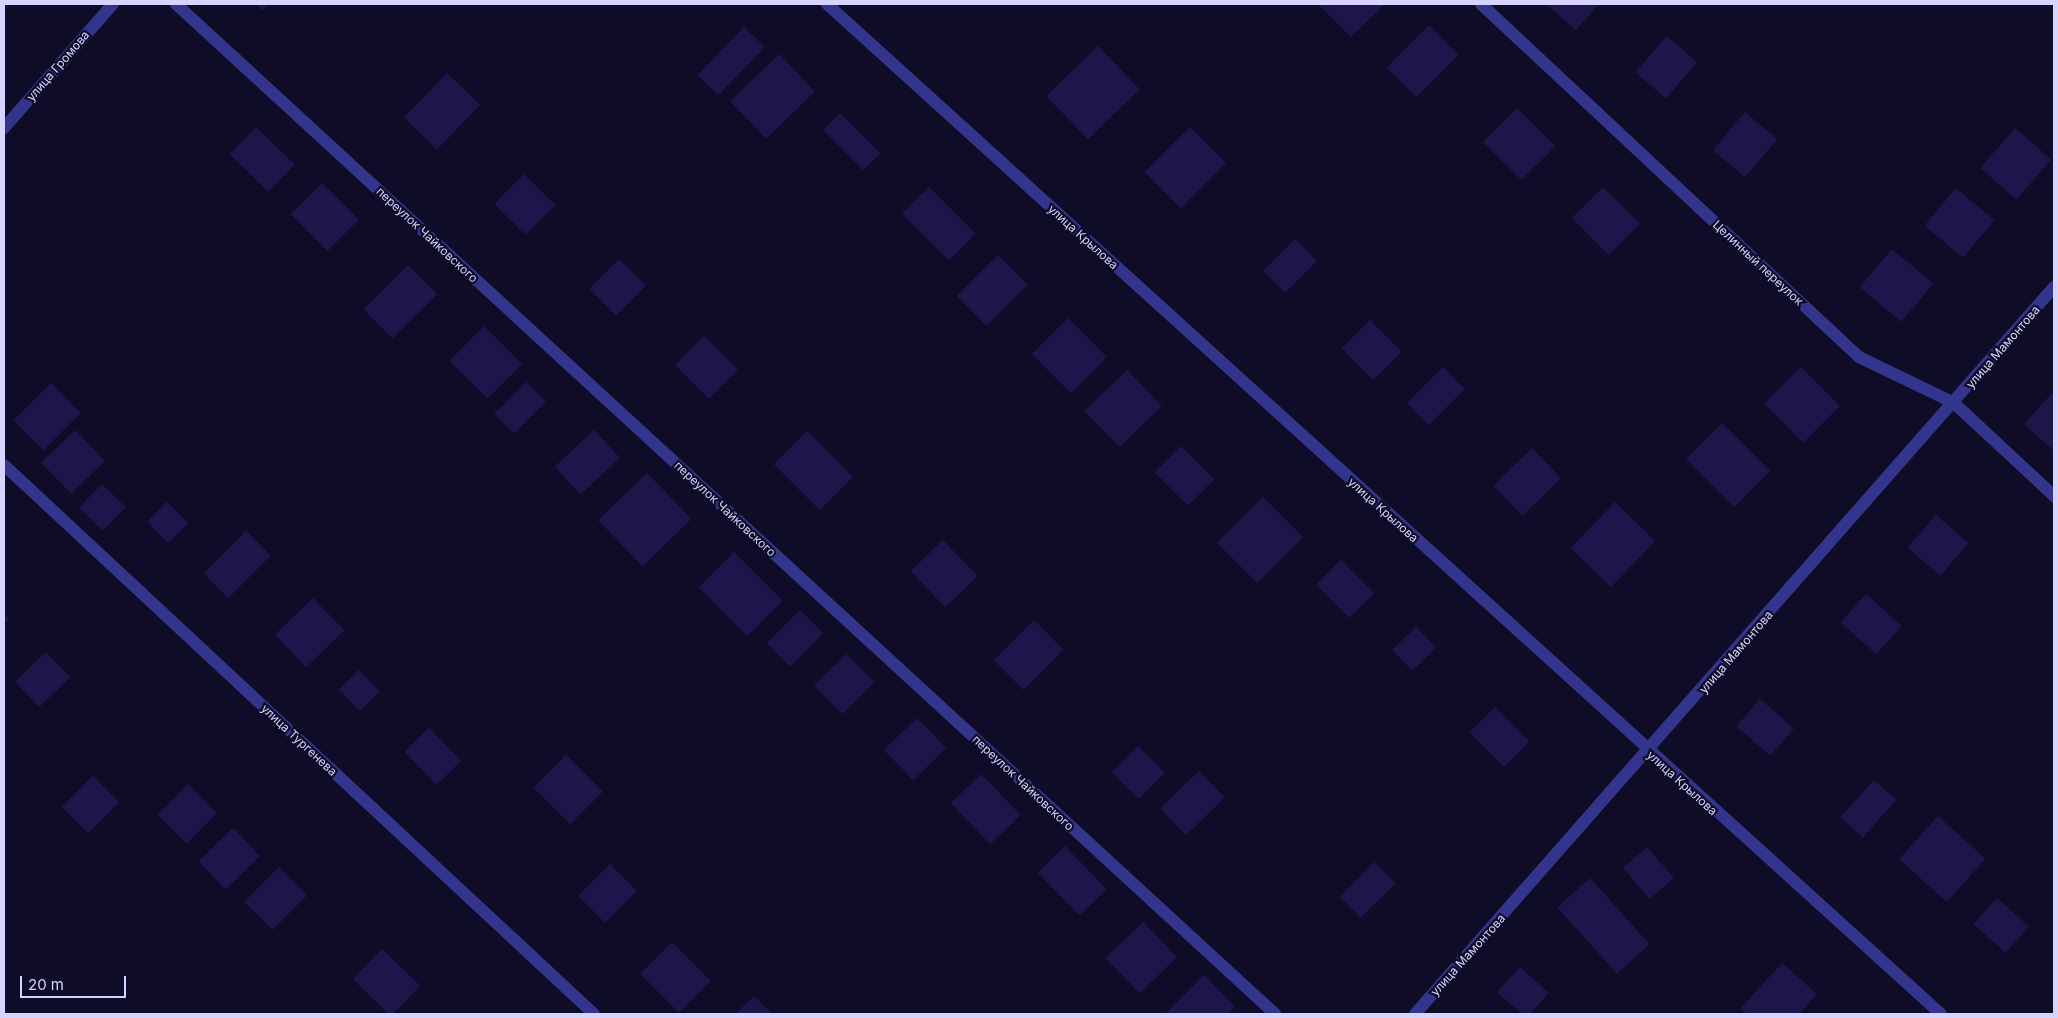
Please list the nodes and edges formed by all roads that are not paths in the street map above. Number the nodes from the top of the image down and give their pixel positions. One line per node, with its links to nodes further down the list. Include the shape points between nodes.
1 (113, 4): 5 (street, улица Громова)
2 (176, 4): 12 (street, переулок Чайковского)
3 (827, 4): 10 (street, улица Крылова)
4 (1481, 4): 7 (street, Целинный переулок, via 1859,357)
5 (4, 128)
6 (2054, 287): 7 (street, улица Мамонтова)
7 (1954, 403): 9 (street, Целинный переулок); 10 (street, улица Мамонтова)
8 (4, 465): 11 (street, улица Тургенева)
9 (2054, 496)
10 (1648, 752): 13 (street, улица Мамонтова); 14 (street, улица Крылова)
11 (594, 1014)
12 (1275, 1014)
13 (1415, 1014)
14 (1941, 1014)

